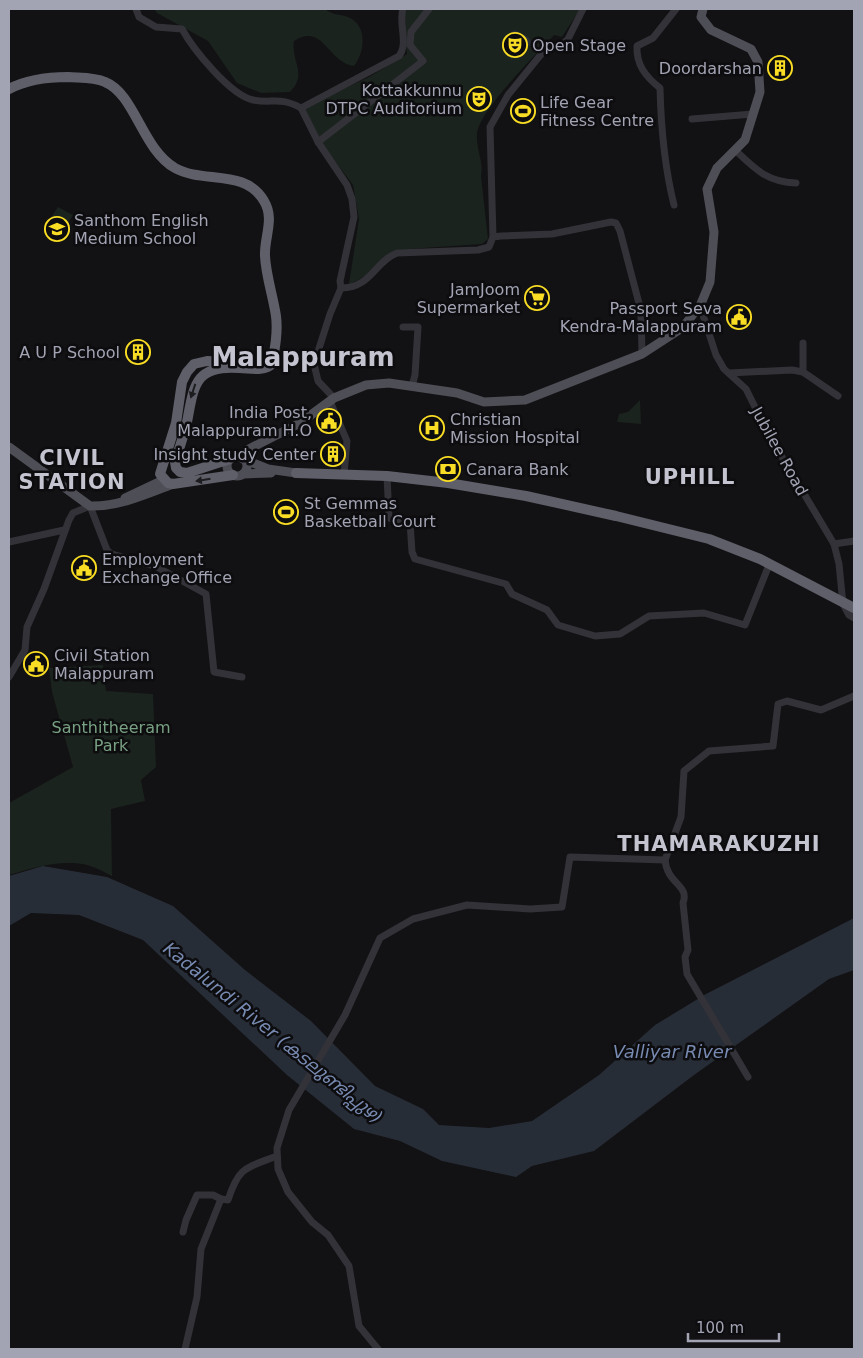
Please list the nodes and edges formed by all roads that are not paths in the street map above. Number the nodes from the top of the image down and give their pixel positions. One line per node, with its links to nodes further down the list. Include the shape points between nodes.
1 (136, 9): 8 (street, via 138,18 156,27 182,29 204,61 229,85 251,100 287,100)
2 (403, 9): 8 (street, via 400,18 404,41 399,56)
3 (429, 9): 11 (street, via 411,32 410,44 423,61)
4 (583, 9): 15 (street, via 568,39 559,48 547,48 508,95 490,126)
5 (676, 9): 14 (street, via 653,38 637,46 636,57 646,77 660,88 662,145)
6 (703, 9): 9 (main road, via 701,16 711,30 751,49 758,62 760,92)
7 (9, 88): 21 (highway, via 63,77 104,81 115,87 144,136 168,164 190,173 236,180 258,193 267,206 269,218 265,255 276,316)
8 (301, 108): 11 (street)
9 (753, 114): 10 (street); 12 (main road, via 745,140)
10 (692, 119)
11 (318, 142): 16 (street, via 352,198 354,217)
12 (735, 150): 13 (street, via 778,183); 17 (main road, via 717,168 706,190 714,249 710,282)
13 (796, 183)
14 (674, 205)
15 (493, 237): 16 (street, via 488,247 478,250 397,253 388,257 376,272 356,286); 20 (street, via 552,234 616,223 641,311)
16 (341, 288): 26 (street, via 314,364 318,381)
17 (700, 306): 20 (main road, via 682,328); 23 (street, Jubilee Road, via 716,355)
18 (403, 327): 24 (street, via 418,327)
19 (803, 343): 22 (street)
20 (642, 354): 24 (main road, via 525,400 484,402 457,393)
21 (274, 355): 28 (highway, one-way to 28, via 270,367 212,370 195,383 176,468 187,473); 33 (highway, via 267,363 206,361 194,364 182,382 176,422 160,468)
22 (803, 372): 23 (street); 25 (street)
23 (729, 373): 40 (street, Jubilee Road, via 746,389 770,437)
24 (412, 386): 26 (main road, via 380,382 353,389)
25 (838, 396)
26 (332, 400): 28 (main road, via 300,423 247,450); 31 (street, via 348,441)
27 (9, 447): 36 (main road)
28 (238, 458): 29 (main road, via 268,469); 30 (main road, via 246,466); 30 (main road, via 227,468)
29 (296, 473): 30 (main road); 31 (highway)
30 (238, 474): 34 (highway, one-way to 34)
31 (344, 475): 32 (highway)
32 (388, 476): 41 (highway, via 526,496 616,516 709,539); 41 (street, via 390,518 410,522 415,559 506,584 512,594 547,610 558,625 595,636 620,634 649,616 704,613 745,625)
33 (163, 480): 34 (highway); 35 (main road)
34 (173, 484): 35 (main road)
35 (116, 503): 36 (main road)
36 (90, 506): 37 (street, via 73,512); 46 (street, via 111,554 155,566 206,594 214,672)
37 (64, 530): 39 (street); 45 (street, via 27,627 25,650)
38 (854, 541): 40 (street)
39 (9, 542)
40 (834, 544): 42 (street, Jubilee Road)
41 (769, 565): 42 (highway)
42 (842, 604): 43 (highway); 44 (street, via 848,615)
43 (854, 608)
44 (854, 618)
45 (9, 677)
46 (242, 677)
47 (854, 696): 48 (street, via 821,710 787,701 778,704 773,746 709,751 684,771 681,817)
48 (665, 860): 49 (street, via 666,872 685,896 687,974); 50 (street, via 570,857 562,907 466,905 413,920 380,938 345,1015 289,1110)
49 (748, 1077)
50 (277, 1156): 51 (street, via 244,1169 235,1180 228,1200); 54 (street, via 278,1168 288,1192 312,1222 328,1235 349,1266 359,1326)
51 (221, 1199): 52 (street, via 197,1195); 53 (street, via 201,1249 197,1298)
52 (184, 1232)
53 (185, 1349)
54 (378, 1349)

